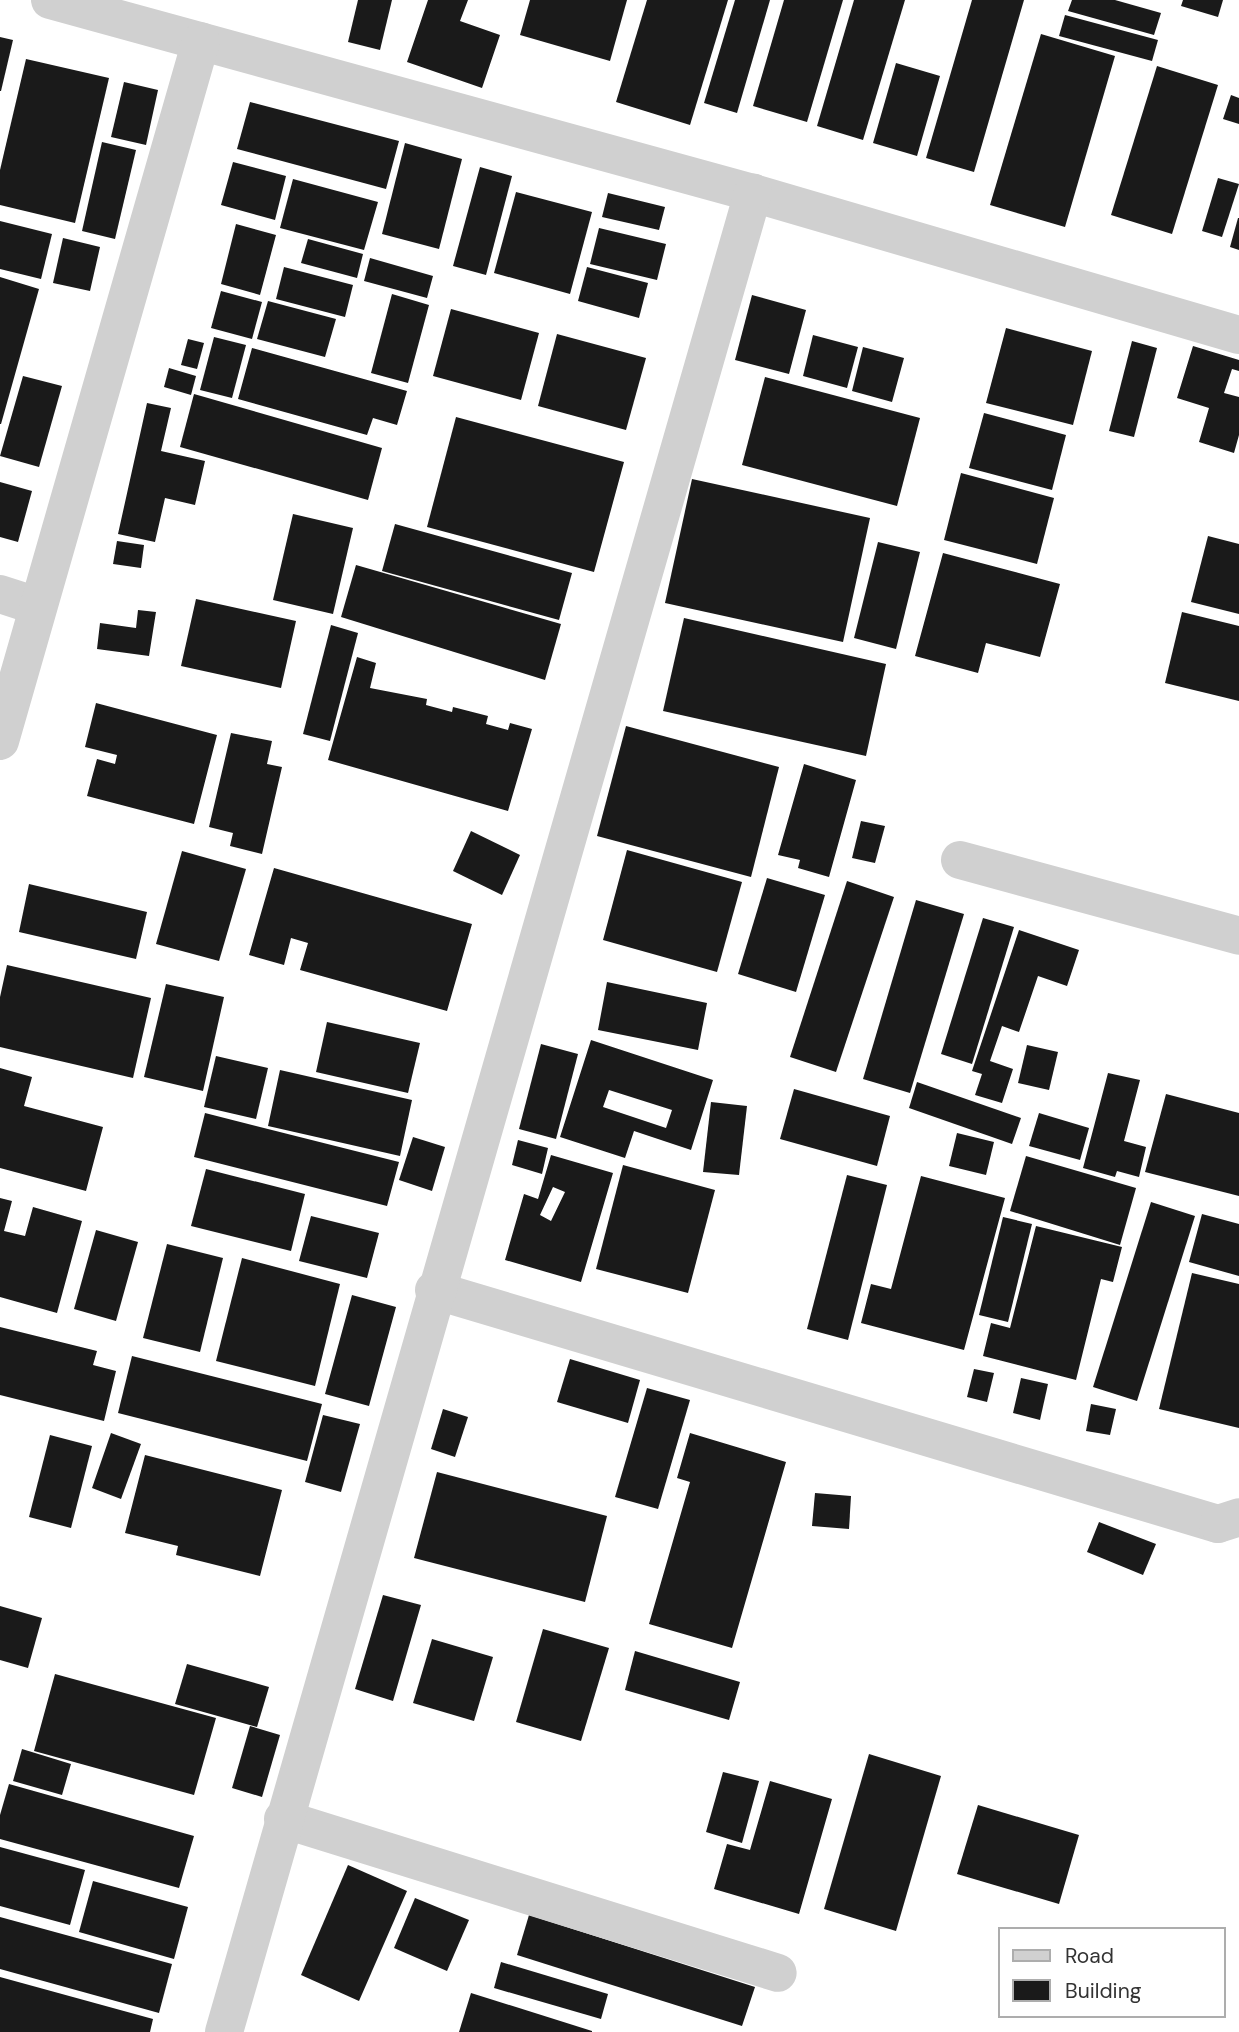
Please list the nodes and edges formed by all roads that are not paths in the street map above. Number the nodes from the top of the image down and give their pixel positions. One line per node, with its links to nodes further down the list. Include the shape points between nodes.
1 (50, 0): 2 (street)
2 (201, 41): 3 (street); 6 (street)
3 (752, 193): 4 (street); 10 (street)
4 (1239, 335)
5 (0, 594): 6 (street)
6 (38, 606): 7 (street)
7 (0, 741)
8 (960, 860): 9 (street)
9 (1239, 936)
10 (434, 1290): 11 (street, via 1218,1524); 12 (street)
11 (1239, 1517)
12 (283, 1819): 13 (street); 14 (street)
13 (778, 1973)
14 (224, 2032)

